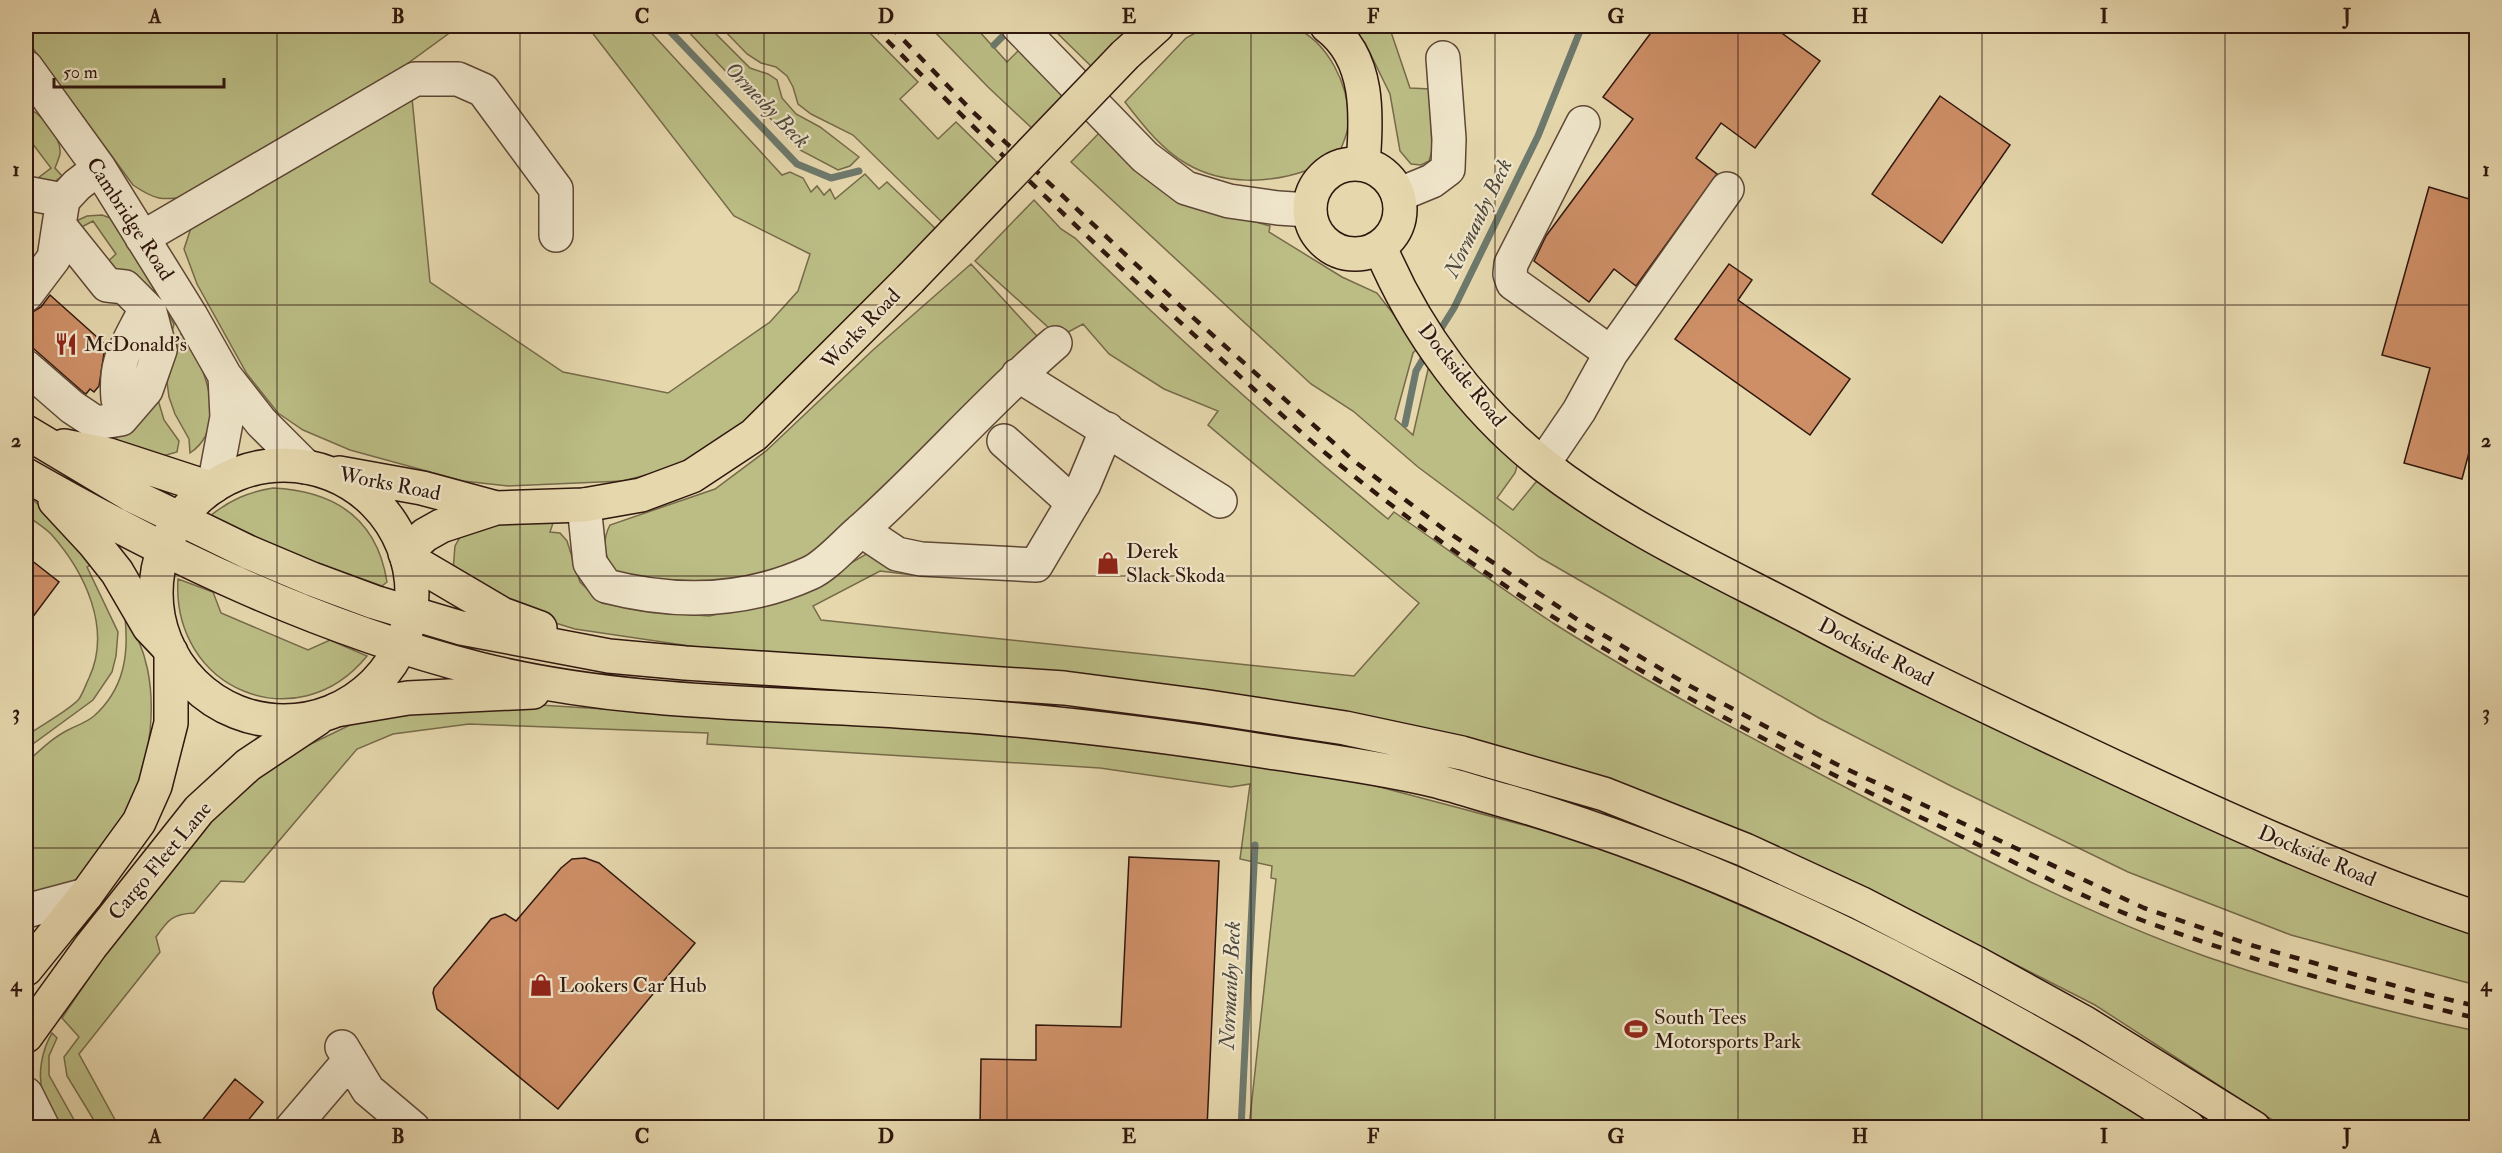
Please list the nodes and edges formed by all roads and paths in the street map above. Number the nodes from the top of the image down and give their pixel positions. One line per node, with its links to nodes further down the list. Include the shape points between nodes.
1 (1157, 26): 34 (main road, Works Road, bridge, via 754,435 692,476 641,495)
2 (1326, 26): 7 (main road, via 1355,61 1365,97)
3 (1025, 34): 12 (street, via 1145,158 1186,188 1229,201)
4 (1443, 58): 10 (street, via 1448,169 1432,181)
5 (26, 67): 8 (street, Cambridge Road)
6 (1583, 123): 21 (street, via 1511,264 1510,274 1514,282)
7 (1363, 164): 10 (main road, via 1382,172); 12 (main road, via 1335,168 1320,180 1312,192)
8 (99, 168): 13 (street); 15 (street, Cambridge Road)
9 (1727, 189): 21 (street)
10 (1398, 195): 16 (main road, via 1396,227)
11 (26, 198): 13 (street)
12 (1310, 210): 16 (main road, via 1315,231 1327,245 1343,253 1364,254)
13 (61, 212): 17 (street); 18 (street, via 54,258)
14 (556, 235): 15 (street, via 556,189 483,90 458,79 415,79)
15 (142, 238): 24 (street, Cambridge Road)
16 (1380, 247): 28 (main road, Dockside Road, via 1395,284 1462,383)
17 (107, 285): 20 (street, via 140,320 146,341 128,393 112,403 93,404); 22 (street, via 124,287 150,312 160,350 146,390 121,419 96,423)
18 (26, 295)
19 (1055, 343): 23 (street)
20 (26, 346)
21 (1611, 353): 28 (street, via 1579,411)
22 (26, 367)
23 (1018, 375): 25 (street); 37 (street)
24 (225, 376): 29 (street, Cambridge Road, via 261,422); 31 (street, Cambridge Road, via 226,417)
25 (1107, 429): 32 (street); 33 (street)
26 (31, 436): 31 (main road); 36 (main road, via 133,496)
27 (1004, 441): 33 (street)
28 (1543, 464): 47 (main road, Dockside Road, via 1617,514 1886,659 2326,862)
29 (312, 469): 31 (main road, via 268,466); 35 (main road, Works Road, via 422,488); 39 (main road, via 339,477 373,501 386,516)
30 (29, 477): 38 (main road); 41 (main road, via 94,543 117,572 149,627)
31 (212, 487): 36 (main road)
32 (1220, 501)
33 (1072, 503): 37 (street, via 1036,565 921,559 897,554)
34 (584, 504): 35 (main road, Works Road); 37 (street, via 590,563 595,571 606,586 644,596 716,598 765,589 813,572)
35 (496, 508): 39 (main road, Works Road, via 425,534)
36 (180, 518): 38 (main road); 40 (main road)
37 (870, 523)
38 (163, 550): 40 (main road, via 333,624); 41 (main road, via 156,598 159,622)
39 (406, 556): 40 (main road, via 411,577); 42 (main road, via 502,614 557,632)
40 (406, 630): 42 (main road, via 461,628); 43 (main road, via 481,669); 44 (main road, Cargo Fleet Lane, via 392,662 374,683 352,701)
41 (169, 649): 44 (main road, via 198,687 236,711 279,721 302,720); 45 (main road, Cargo Fleet Lane, via 171,723 155,786 139,822)
42 (609, 656): 55 (main road, via 1064,688 1345,728 1462,753 1604,794 1745,850 1860,903 2085,1023)
43 (588, 690): 44 (main road, via 408,698); 54 (main road, via 1041,722 1191,740 1430,779 1575,821 1692,864 1802,912 2013,1021)
44 (329, 712): 49 (main road, Cargo Fleet Lane, via 248,765 199,810 90,946)
45 (86, 895): 46 (street); 48 (main road, Cargo Fleet Lane)
46 (26, 911)
47 (2476, 918)
48 (26, 969)
49 (26, 1036)
50 (26, 1094): 51 (street)
51 (43, 1128)
52 (292, 1128): 53 (street, via 346,1053 368,1090)
53 (413, 1128)
54 (2189, 1128)
55 (2254, 1128)

